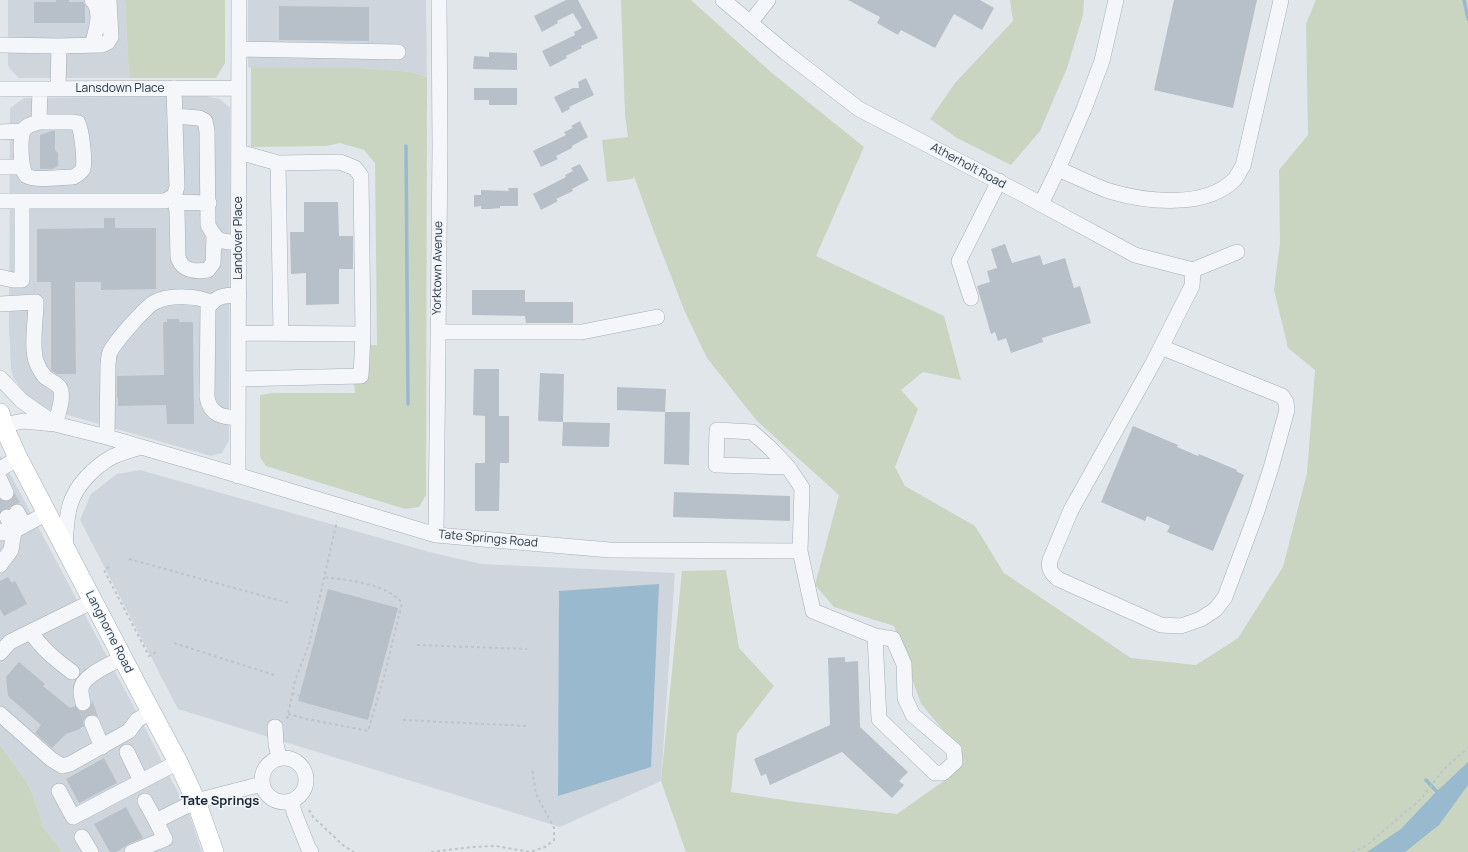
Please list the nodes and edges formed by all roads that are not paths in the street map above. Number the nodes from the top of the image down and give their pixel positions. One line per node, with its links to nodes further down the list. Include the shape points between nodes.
1 (92, 0): 11 (street, via 98,11)
2 (109, 0): 11 (street, via 111,37 108,42)
3 (239, 0): 13 (street, Landover Place)
4 (439, 0): 45 (street, Yorktown Avenue)
5 (723, 0): 9 (street, Atherholt Road)
6 (768, 0): 9 (street)
7 (1116, 0): 27 (street, via 1102,61)
8 (1281, 0): 27 (street, via 1243,166 1236,178 1222,189 1207,196 1175,201 1145,199 1109,190)
9 (750, 23): 29 (street, Atherholt Road, via 859,109)
10 (0, 45): 12 (street)
11 (92, 45): 12 (street)
12 (59, 46): 19 (street)
13 (239, 49): 14 (street); 16 (street, Landover Place)
14 (398, 52)
15 (174, 88): 16 (street, Lansdown Place); 19 (street, Lansdown Place); 20 (street)
16 (239, 88): 24 (street, Landover Place)
17 (0, 89): 18 (street, Lansdown Place)
18 (40, 89): 19 (street, Lansdown Place); 21 (street)
19 (58, 89)
20 (175, 116): 30 (street); 33 (street, via 205,121)
21 (39, 122): 22 (street); 28 (street, via 78,123 81,129 82,170 73,177)
22 (23, 131): 23 (street); 28 (street)
23 (0, 132)
24 (239, 152): 25 (street); 36 (street, Landover Place)
25 (278, 163): 47 (street); 48 (street, via 340,162 355,168 361,176)
26 (0, 167): 28 (street)
27 (1058, 169): 34 (street)
28 (25, 172)
29 (999, 182): 34 (street, Atherholt Road); 41 (street, via 959,261)
30 (175, 199): 32 (street); 33 (street); 35 (street, via 178,257 186,269 198,272 208,270 213,263)
31 (0, 201): 32 (street)
32 (22, 201): 39 (street, via 22,280)
33 (209, 203): 35 (street, via 208,225)
34 (1041, 204): 38 (street, Atherholt Road, via 1135,255)
35 (214, 236): 36 (street, via 224,242)
36 (239, 242): 40 (street, Landover Place)
37 (1238, 252): 38 (street)
38 (1193, 270): 49 (street, via 1192,286)
39 (0, 277)
40 (239, 295): 43 (street, via 216,298); 46 (street, Landover Place)
41 (971, 298)
42 (0, 304): 54 (street, via 36,302 35,360 46,378 61,390)
43 (209, 306): 52 (street, via 206,397 208,406 221,415); 55 (street, via 206,299 197,297 154,302 114,346 109,353 108,364)
44 (657, 317): 45 (street, via 582,332)
45 (438, 332): 63 (street, Yorktown Avenue)
46 (239, 333): 47 (street); 51 (street, Landover Place)
47 (281, 333): 48 (street)
48 (363, 334): 51 (street, via 361,376)
49 (1161, 347): 49 (street, via 1071,510 1048,567 1058,579 1154,622 1181,626 1201,619 1216,609 1225,597 1271,468 1283,427 1286,402 1282,396)
50 (0, 378): 54 (street, Tate Springs Road, via 22,401)
51 (238, 379): 52 (street, Landover Place)
52 (238, 418): 60 (street, Landover Place)
53 (1, 422): 54 (street, Tate Springs Road); 57 (main road, Langhorne Road)
54 (55, 424): 55 (street, Tate Springs Road)
55 (107, 437): 56 (street, Tate Springs Road)
56 (141, 447): 60 (street, Tate Springs Road); 64 (street, via 113,457 93,470 79,486 70,503)
57 (18, 458): 59 (street); 61 (main road, Langhorne Road)
58 (788, 467): 58 (street, via 752,432 717,430 716,465); 65 (street, via 802,488)
59 (0, 469)
60 (238, 476): 63 (street, Tate Springs Road)
61 (47, 513): 62 (street); 64 (main road, Langhorne Road)
62 (13, 523): 66 (street, via 11,550)
63 (436, 535): 65 (street, Tate Springs Road, via 610,550)
64 (65, 548): 67 (main road, Langhorne Road)
65 (800, 551): 69 (street, via 813,611)
66 (0, 565)
67 (93, 601): 68 (street); 71 (main road, Langhorne Road)
68 (31, 632): 70 (street, via 10,642); 72 (street, via 48,653)
69 (875, 636): 69 (street, via 879,719 935,773 943,773 955,762 954,750 913,715 905,698 904,664 893,639)
70 (0, 653)
71 (122, 658): 73 (street, via 87,679 81,691); 74 (main road, Langhorne Road)
72 (72, 672)
73 (83, 703)
74 (151, 712): 78 (street, via 136,720 129,731); 81 (main road, Langhorne Road)
75 (0, 714): 78 (street, via 62,766)
76 (281, 723): 80 (street, via 276,744)
77 (92, 724): 78 (street)
78 (102, 747)
79 (127, 752): 82 (street)
80 (279, 758): 83 (street, via 266,766); 86 (street, via 293,759 307,775 305,790)
81 (178, 762): 82 (street); 85 (main road, Langhorne Road)
82 (141, 781): 84 (street, via 73,817)
83 (262, 784): 85 (street); 86 (street, via 273,799 280,802)
84 (60, 791)
85 (196, 801): 88 (street); 92 (main road, Langhorne Road)
86 (292, 801): 93 (street)
87 (146, 802): 88 (street)
88 (156, 821): 91 (street, via 165,838)
89 (82, 837): 90 (street)
90 (91, 852)
91 (132, 852)
92 (214, 852)
93 (311, 852)

